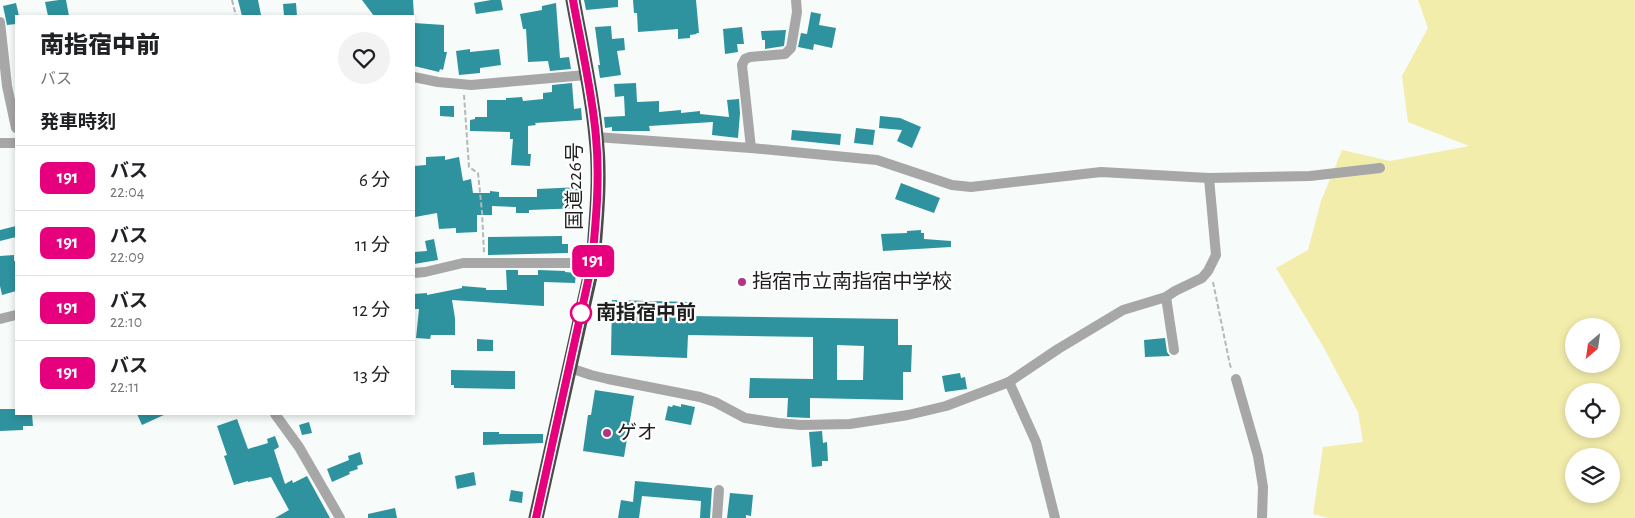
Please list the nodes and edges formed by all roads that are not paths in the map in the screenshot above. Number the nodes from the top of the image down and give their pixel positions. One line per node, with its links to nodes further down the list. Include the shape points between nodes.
1 (573, 0): 4 (highway, 国道226号)
2 (796, 0): 10 (street, via 791,48 785,54 750,57 742,65)
3 (0, 22): 6 (street)
4 (586, 75): 5 (street, via 463,85); 7 (highway, 国道226号)
5 (415, 77)
6 (15, 123)
7 (596, 137): 10 (street); 13 (highway, 国道226号, via 597,198)
8 (0, 142): 9 (street)
9 (15, 143)
10 (751, 148): 12 (street, via 877,160 952,185 971,187 1100,172)
11 (1380, 168): 12 (street, via 1310,176)
12 (1209, 178): 15 (street, via 1216,256 1202,278)
13 (592, 263): 14 (street, via 463,263); 19 (highway, 国道226号)
14 (415, 273)
15 (1166, 297): 18 (street); 21 (street, via 1123,310)
16 (15, 315): 17 (street)
17 (0, 319)
18 (1174, 350)
19 (570, 368): 21 (street, via 608,380 700,397 749,419 801,425 850,424 908,415 946,406); 25 (highway, 国道226号)
20 (1236, 379): 28 (street, via 1258,456 1263,488)
21 (1009, 382): 27 (street, via 1036,442)
22 (276, 415): 24 (street, via 299,447)
23 (719, 490): 26 (street)
24 (340, 518)
25 (536, 518)
26 (717, 518)
27 (1056, 518)
28 (1262, 518)

